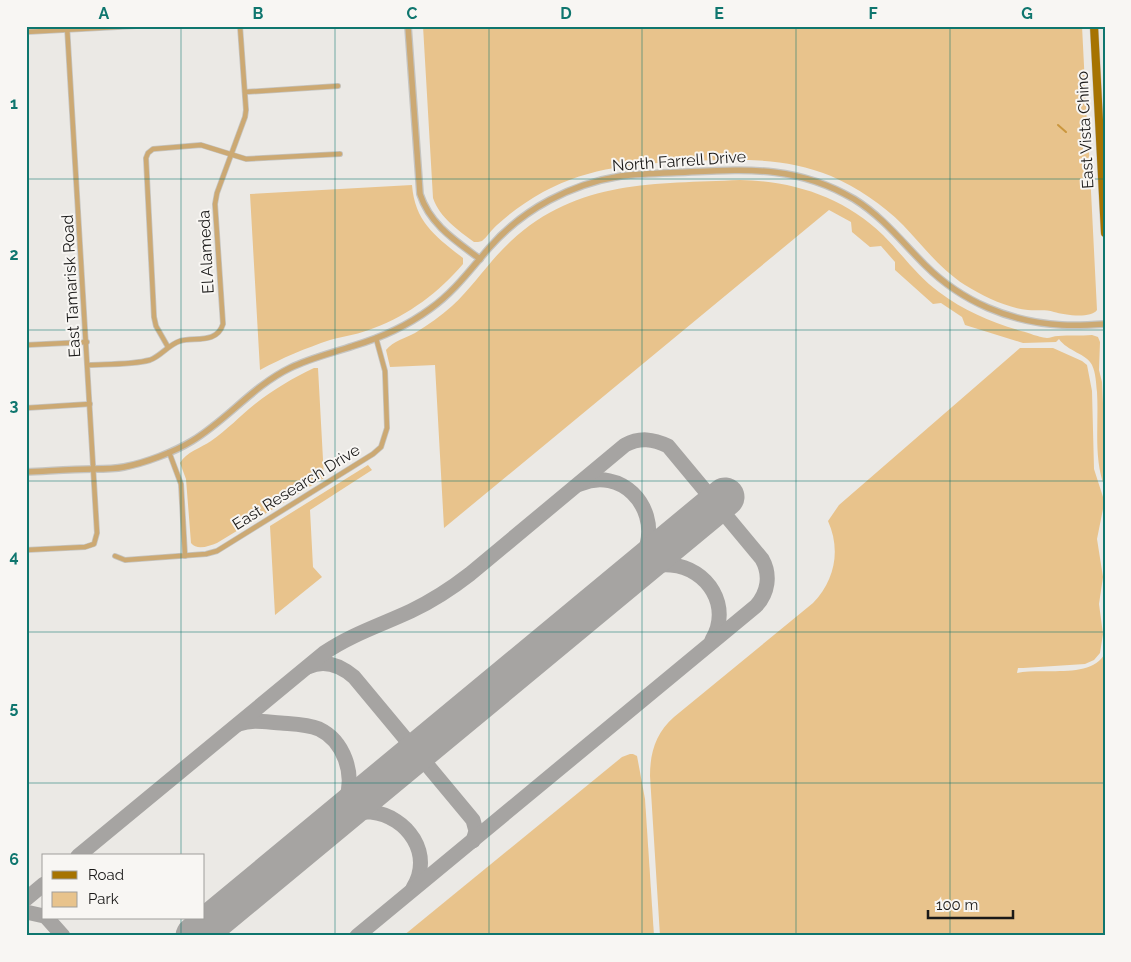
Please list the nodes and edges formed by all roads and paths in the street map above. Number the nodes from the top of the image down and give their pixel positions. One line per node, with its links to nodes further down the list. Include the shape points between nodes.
1 (136, 26): 5 (street)
2 (240, 26): 10 (street, El Alameda)
3 (408, 26): 15 (street, via 420,194 436,224)
4 (1094, 26): 7 (main road, East Vista Chino)
5 (67, 28): 6 (street); 18 (street, East Tamarisk Road)
6 (26, 32)
7 (1096, 69): 8 (street); 11 (main road, East Vista Chino)
8 (1105, 69)
9 (338, 86): 10 (street)
10 (245, 92): 12 (street, El Alameda, via 245,117)
11 (1102, 152): 14 (main road, East Vista Chino)
12 (230, 154): 13 (street, via 246,159); 20 (street, El Alameda, via 215,204 221,331 218,335); 20 (street, via 201,146 153,149 146,158 154,317)
13 (340, 154)
14 (1105, 233)
15 (480, 259): 16 (street, North Farrell Drive, via 504,232 524,216 587,184 639,174 768,170 819,182 860,203 889,226 942,281 984,306 1033,322 1064,326); 17 (street, North Farrell Drive, via 432,308)
16 (1105, 324)
17 (376, 338): 24 (street, North Farrell Drive, via 322,355 275,376 198,437); 29 (street, East Research Drive, via 385,371 388,428 380,447 217,551)
18 (87, 342): 19 (street); 21 (street, East Tamarisk Road)
19 (26, 345)
20 (168, 347): 21 (street, via 152,359)
21 (88, 365): 22 (street, East Tamarisk Road)
22 (90, 404): 23 (street); 25 (street, East Tamarisk Road)
23 (26, 408)
24 (168, 452): 25 (street, North Farrell Drive, via 124,468); 29 (street, via 181,484)
25 (94, 469): 26 (street, North Farrell Drive); 27 (street, East Tamarisk Road, via 97,533 94,544)
26 (26, 472)
27 (26, 550)
28 (115, 556): 29 (street, East Research Drive, via 125,560)
29 (185, 556)

